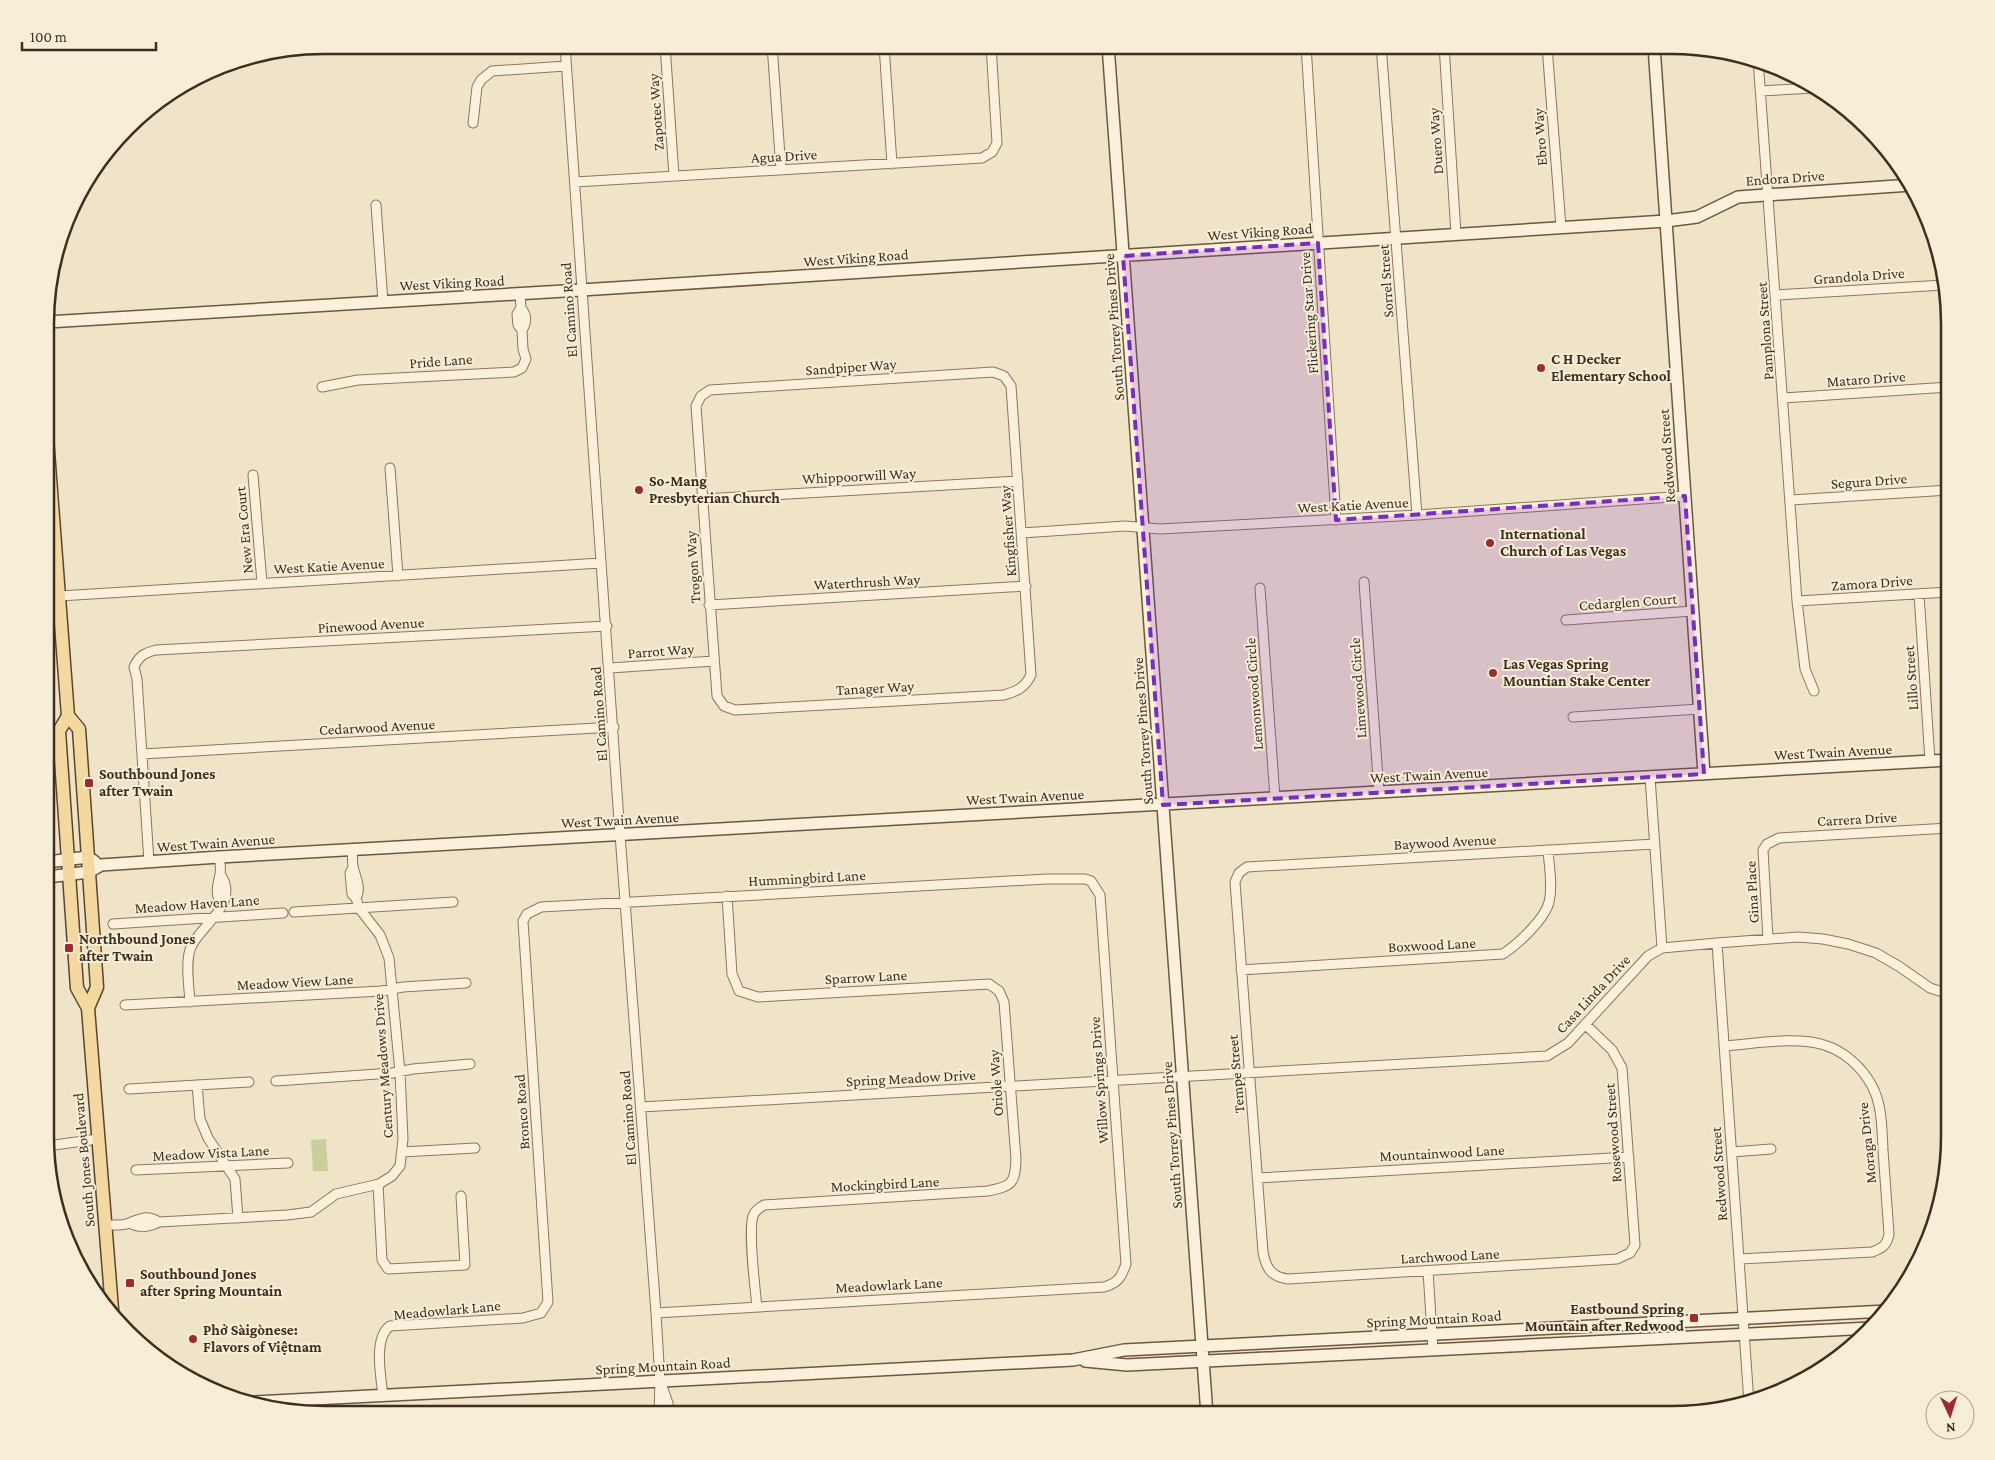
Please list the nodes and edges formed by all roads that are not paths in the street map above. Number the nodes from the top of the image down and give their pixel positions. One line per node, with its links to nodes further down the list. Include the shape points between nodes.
1 (565, 54): 12 (street, El Camino Road)
2 (666, 54): 19 (street, Zapotec Way)
3 (773, 54): 18 (street)
4 (885, 54): 17 (street)
5 (992, 54): 17 (street, Agua Drive, via 997,143 992,152 982,158)
6 (1109, 54): 29 (street, South Torrey Pines Drive)
7 (1307, 54): 28 (street, Flickering Star Drive)
8 (1382, 54): 27 (street, Sorrel Street)
9 (1445, 54): 26 (street, Duero Way)
10 (1548, 54): 25 (street, Ebro Way)
11 (1655, 54): 24 (street, Redwood Street)
12 (566, 66): 16 (street, via 492,71 477,87); 20 (street, El Camino Road)
13 (1759, 68): 15 (street, Pamplona Street)
14 (1803, 89): 15 (street)
15 (1760, 91): 22 (street, Pamplona Street)
16 (473, 123)
17 (892, 164): 18 (street, Agua Drive)
18 (781, 170): 19 (street, Agua Drive)
19 (674, 176): 20 (street, Agua Drive)
20 (575, 182): 31 (street, El Camino Road)
21 (1903, 186): 22 (street, Endora Drive)
22 (1769, 194): 24 (street, Endora Drive, via 1738,197 1697,216); 33 (street, Pamplona Street)
23 (376, 205): 34 (street)
24 (1666, 221): 25 (street, West Viking Road); 45 (street, Redwood Street)
25 (1561, 227): 26 (street, West Viking Road)
26 (1456, 234): 27 (street, West Viking Road)
27 (1397, 238): 28 (street, West Viking Road); 48 (street, Sorrel Street)
28 (1318, 243): 29 (street, West Viking Road); 49 (street, Flickering Star Drive)
29 (1123, 256): 31 (street, West Viking Road); 50 (street, South Torrey Pines Drive)
30 (1938, 285): 33 (street, Grandola Drive)
31 (582, 290): 32 (street, West Viking Road); 53 (street, El Camino Road)
32 (520, 294): 34 (street, West Viking Road); 37 (street, Pride Lane, via 518,325 522,330 526,359 522,368 514,372 358,380)
33 (1776, 295): 40 (street, Pamplona Street)
34 (383, 302): 35 (street, West Viking Road)
35 (54, 322)
36 (1004, 376): 39 (street, Sandpiper Way, via 993,372 710,390); 43 (street, Kingfisher Way, via 1011,386)
37 (322, 387)
38 (1941, 388): 40 (street, Mataro Drive)
39 (701, 396): 46 (street, Trogon Way, via 696,406)
40 (1784, 398): 47 (street, Pamplona Street)
41 (390, 468): 54 (street)
42 (253, 475): 56 (street, New Era Court)
43 (1018, 481): 46 (street, Whippoorwill Way); 51 (street, Kingfisher Way)
44 (1941, 491): 47 (street, Segura Drive)
45 (1685, 496): 48 (street, West Katie Avenue); 64 (street, Redwood Street)
46 (702, 499): 63 (street, Trogon Way)
47 (1791, 500): 62 (street, Pamplona Street)
48 (1417, 515): 49 (street, West Katie Avenue)
49 (1336, 520): 50 (street, West Katie Avenue)
50 (1143, 528): 51 (street, West Katie Avenue, via 1125,526); 83 (street, South Torrey Pines Drive)
51 (1022, 533): 57 (street, Kingfisher Way)
52 (54, 539): 61 (main road, South Jones Boulevard)
53 (601, 563): 54 (street, West Katie Avenue); 66 (street, El Camino Road)
54 (398, 576): 56 (street, West Katie Avenue)
55 (1364, 582): 81 (street, Limewood Circle)
56 (262, 583): 61 (street, West Katie Avenue)
57 (1026, 586): 63 (street, Waterthrush Way); 69 (street, Kingfisher Way, via 1031,675)
58 (1260, 588): 82 (street, Lemonwood Circle)
59 (1941, 593): 60 (street, Zamora Drive)
60 (1919, 594): 62 (street, Zamora Drive); 78 (street, Lillo Street)
61 (58, 596): 73 (main road, South Jones Boulevard)
62 (1797, 601): 70 (street, Pamplona Street, via 1804,669)
63 (709, 605): 67 (street, Trogon Way)
64 (1693, 611): 65 (street, Cedarglen Court); 72 (street, Redwood Street)
65 (1566, 620)
66 (607, 626): 68 (street, El Camino Road); 76 (street, Pinewood Avenue, via 146,652 134,667 138,679)
67 (714, 661): 68 (street, Parrot Way); 71 (street, Trogon Way, via 717,696)
68 (610, 668): 75 (street, El Camino Road)
69 (1026, 685): 71 (street, Tanager Way, via 1016,692 1004,694 735,710)
70 (1814, 691)
71 (724, 706)
72 (1700, 710): 74 (street); 79 (street, Redwood Street)
73 (68, 716): 90 (main road, South Jones Boulevard, via 79,729); 92 (main road, South Jones Boulevard, via 59,731)
74 (1573, 717)
75 (614, 727): 76 (street, Cedarwood Avenue); 85 (street, El Camino Road)
76 (142, 754): 94 (street)
77 (1941, 760): 78 (street, West Twain Avenue)
78 (1930, 761): 79 (street, West Twain Avenue)
79 (1704, 774): 80 (street, West Twain Avenue)
80 (1650, 777): 81 (street, West Twain Avenue); 86 (street)
81 (1379, 792): 82 (street, West Twain Avenue)
82 (1275, 798): 83 (street, West Twain Avenue)
83 (1163, 805): 85 (street, West Twain Avenue); 126 (street, South Torrey Pines Drive)
84 (1941, 828): 87 (street, Carrera Drive, via 1779,838)
85 (621, 834): 88 (street, West Twain Avenue); 103 (street, El Camino Road)
86 (1654, 844): 89 (street, Baywood Avenue); 112 (street)
87 (1767, 844): 110 (street, Gina Place, via 1763,850)
88 (352, 850): 91 (street, West Twain Avenue); 104 (street, Century Meadows Drive, via 351,886)
89 (1548, 850): 97 (street, Baywood Avenue, via 1247,868); 113 (street, Boxwood Lane, via 1549,903 1542,916 1516,945 1503,954)
90 (88, 857): 92 (street); 95 (street); 96 (main road, South Jones Boulevard)
91 (219, 857): 94 (street, West Twain Avenue); 108 (street, via 217,890 222,904)
92 (68, 859): 93 (street); 98 (main road, South Jones Boulevard)
93 (54, 861)
94 (149, 862): 95 (street, West Twain Avenue)
95 (101, 865): 96 (street, West Twain Avenue)
96 (89, 872): 98 (street, West Twain Avenue); 120 (main road, South Jones Boulevard, via 97,986)
97 (1239, 873): 113 (street, Tempe Street, via 1235,882)
98 (69, 874): 99 (street, West Twain Avenue); 120 (main road, South Jones Boulevard, via 77,988)
99 (54, 876)
100 (1091, 881): 101 (street, Hummingbird Lane, via 1047,879); 127 (street, Willow Springs Drive, via 1100,895)
101 (727, 896): 103 (street, Hummingbird Lane); 115 (street, Sparrow Lane, via 732,974 739,991 758,997)
102 (453, 902): 104 (street)
103 (626, 902): 107 (street, Hummingbird Lane, via 541,907); 133 (street, El Camino Road)
104 (359, 908): 105 (street); 116 (street, Century Meadows Drive, via 380,936 389,958)
105 (294, 912)
106 (283, 913): 108 (street, Meadow Haven Lane)
107 (527, 914): 157 (street, Bronco Road, via 523,921 548,1285)
108 (215, 917): 109 (street, Meadow Haven Lane); 118 (street, via 190,948)
109 (113, 924)
110 (1768, 939): 111 (street); 117 (street, via 1823,939 1848,944 1876,954)
111 (1717, 943): 112 (street); 122 (street, Redwood Street)
112 (1662, 948): 121 (street, Casa Linda Drive, via 1648,956)
113 (1241, 970): 125 (street, Tempe Street)
114 (466, 983): 116 (street, Meadow View Lane)
115 (994, 986): 131 (street, Oriole Way, via 1004,1002)
116 (392, 989): 118 (street, Meadow View Lane); 124 (street, Century Meadows Drive)
117 (1941, 991)
118 (190, 1002): 119 (street, Meadow View Lane)
119 (125, 1006)
120 (88, 1008): 134 (main road, South Jones Boulevard)
121 (1585, 1024): 125 (street, Casa Linda Drive, via 1568,1043 1547,1056); 140 (street, Rosewood Street, via 1612,1050 1622,1068)
122 (1724, 1046): 139 (street, Redwood Street); 151 (street, Moraga Drive, via 1796,1041 1823,1045 1857,1065 1872,1085 1881,1120 1887,1243 1872,1252)
123 (470, 1064): 124 (street)
124 (400, 1072): 128 (street); 138 (street, Century Meadows Drive)
125 (1250, 1074): 126 (street, Casa Linda Drive); 144 (street, Tempe Street)
126 (1183, 1076): 127 (street, Spring Meadow Drive); 164 (street, South Torrey Pines Drive)
127 (1113, 1080): 131 (street, Spring Meadow Drive); 154 (street, Willow Springs Drive, via 1126,1264)
128 (276, 1081)
129 (249, 1082): 130 (street)
130 (197, 1085): 132 (street); 142 (street, via 200,1119 208,1138)
131 (1010, 1086): 133 (street, Spring Meadow Drive); 145 (street, Oriole Way, via 1016,1159)
132 (129, 1089)
133 (641, 1107): 159 (street, El Camino Road)
134 (98, 1139): 135 (street); 149 (main road, South Jones Boulevard)
135 (54, 1145)
136 (475, 1148): 138 (street)
137 (1771, 1149): 139 (street)
138 (402, 1152): 146 (street, Century Meadows Drive, via 400,1166 392,1176)
139 (1732, 1152): 151 (street, Redwood Street)
140 (1628, 1157): 144 (street, Mountainwood Lane); 150 (street, Rosewood Street, via 1635,1245)
141 (288, 1163): 142 (street, Meadow Vista Lane)
142 (227, 1166): 143 (street, Meadow Vista Lane); 148 (street, via 235,1179)
143 (136, 1170)
144 (1257, 1178): 153 (street, Tempe Street, via 1263,1252)
145 (1013, 1181): 156 (street, Mockingbird Lane, via 1007,1187 988,1191 764,1205 753,1215 752,1228)
146 (378, 1184): 147 (street, via 382,1260 388,1268 464,1265); 148 (street, Century Meadows Drive, via 336,1194 311,1212)
147 (461, 1196)
148 (238, 1218): 149 (street, Century Meadows Drive, via 159,1222 152,1218 134,1219 130,1223)
149 (105, 1226): 155 (main road, South Jones Boulevard)
150 (1630, 1253): 152 (street, Larchwood Lane, via 1617,1259)
151 (1740, 1259): 160 (street, Redwood Street)
152 (1428, 1271): 153 (street, Larchwood Lane, via 1288,1278 1279,1278); 162 (street)
153 (1271, 1273)
154 (1121, 1278): 156 (street, Meadowlark Lane, via 1104,1287)
155 (111, 1302)
156 (757, 1307): 159 (street, Meadowlark Lane)
157 (546, 1308): 170 (street, Meadowlark Lane, via 541,1313 523,1318 390,1326 382,1335 380,1353)
158 (1876, 1312): 160 (street, Spring Mountain Road)
159 (656, 1313): 168 (street, El Camino Road)
160 (1744, 1318): 162 (street, Spring Mountain Road); 163 (street, Redwood Street)
161 (1860, 1329): 163 (street, Spring Mountain Road)
162 (1432, 1334): 164 (street, Spring Mountain Road); 165 (street)
163 (1744, 1334): 165 (street, Spring Mountain Road); 169 (street, Redwood Street)
164 (1202, 1346): 166 (street, Spring Mountain Road, via 1124,1350); 167 (street, South Torrey Pines Drive)
165 (1433, 1350): 167 (street, Spring Mountain Road)
166 (1073, 1360): 167 (street, Spring Mountain Road, via 1127,1365); 168 (street, Spring Mountain Road)
167 (1203, 1361): 174 (street, South Torrey Pines Drive)
168 (660, 1381): 170 (street, Spring Mountain Road); 172 (street, El Camino Road); 173 (street, El Camino Road)
169 (1748, 1395)
170 (383, 1396): 171 (street, Spring Mountain Road)
171 (272, 1401)
172 (659, 1406)
173 (668, 1406)
174 (1206, 1406)

